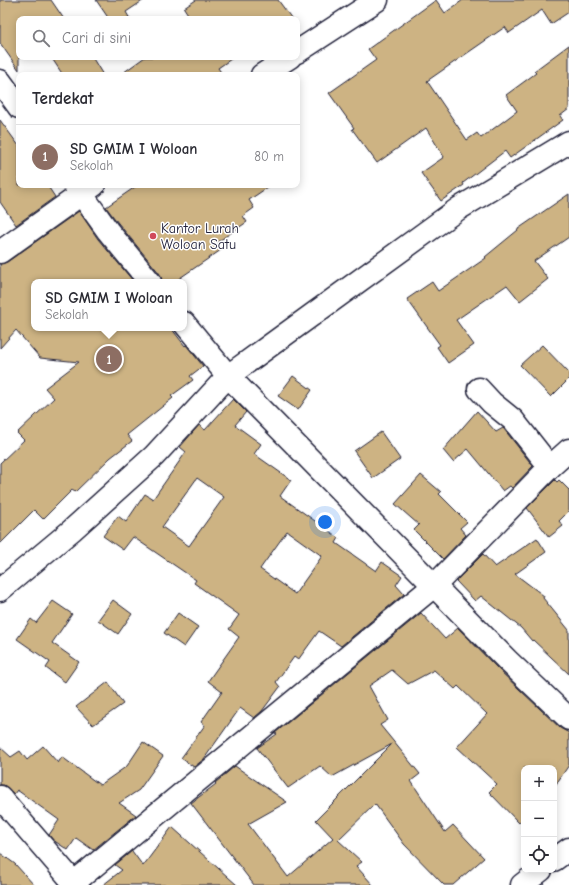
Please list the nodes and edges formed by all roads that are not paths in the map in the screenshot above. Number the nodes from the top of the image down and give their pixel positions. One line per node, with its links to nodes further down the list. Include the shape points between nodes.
1 (377, 0): 2 (street)
2 (300, 50)
3 (285, 60): 4 (street)
4 (267, 72)
5 (0, 81): 6 (street)
6 (16, 103)
7 (569, 142): 12 (street, via 458,209)
8 (83, 188): 9 (street); 10 (street, via 108,231)
9 (0, 252)
10 (148, 279)
11 (187, 327): 12 (street)
12 (228, 376): 16 (street); 17 (street, via 154,456)
13 (479, 389): 15 (street, via 513,420)
14 (569, 450): 15 (street)
15 (550, 467): 16 (street)
16 (435, 585): 18 (street, via 507,660); 23 (street)
17 (0, 590)
18 (569, 718)
19 (0, 797): 23 (street)
20 (569, 849): 21 (street)
21 (557, 858)
22 (537, 873): 24 (street)
23 (72, 884)
24 (522, 885)

